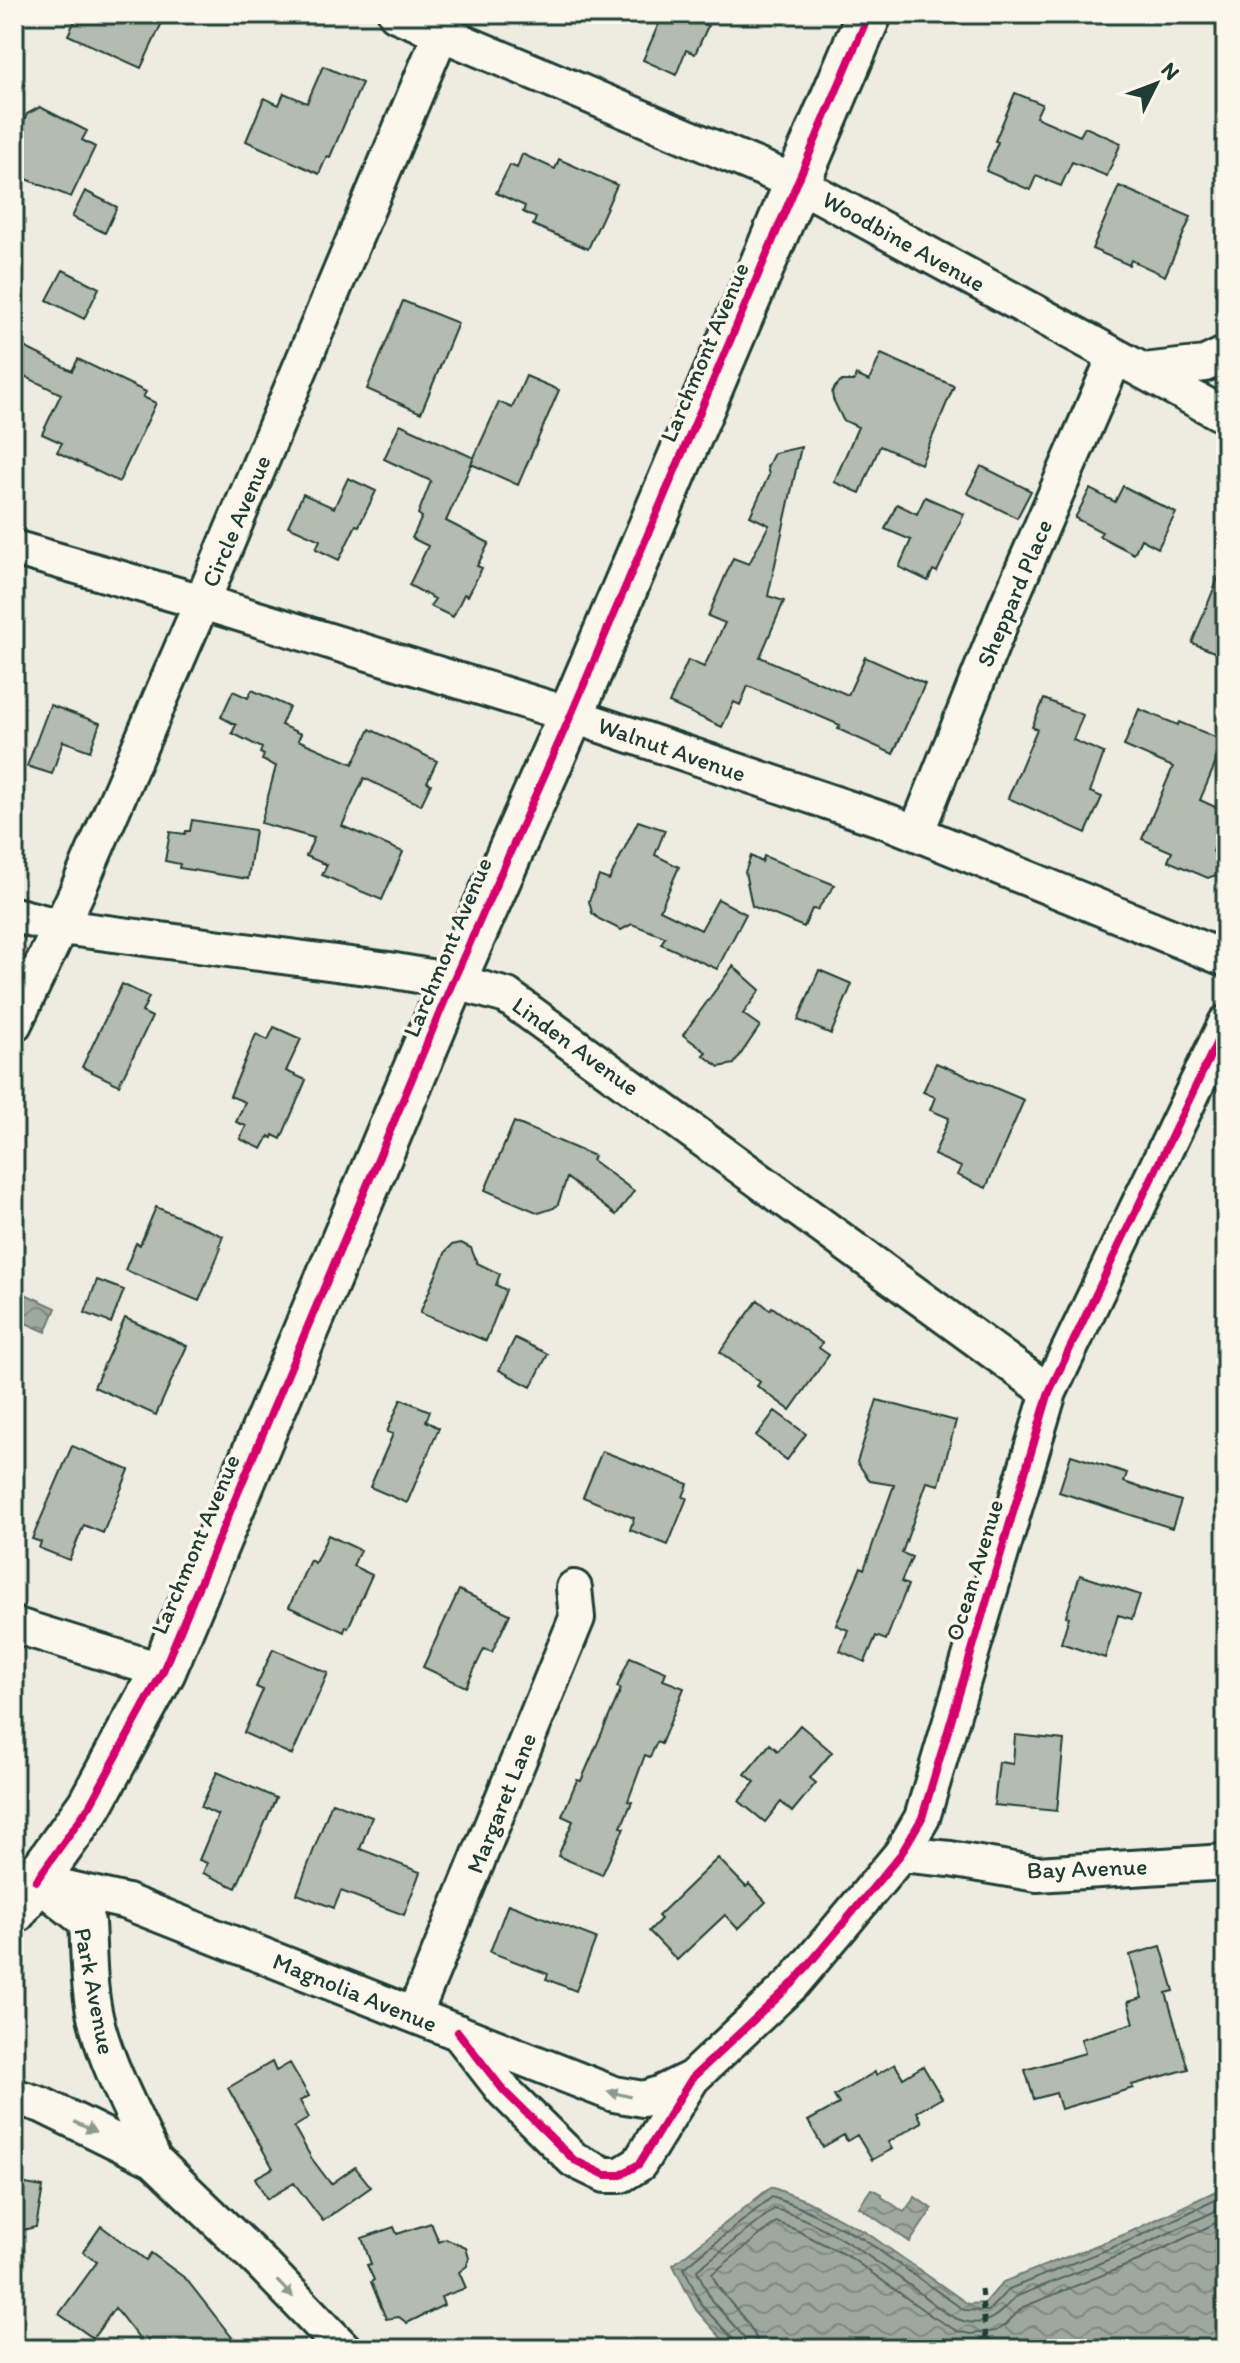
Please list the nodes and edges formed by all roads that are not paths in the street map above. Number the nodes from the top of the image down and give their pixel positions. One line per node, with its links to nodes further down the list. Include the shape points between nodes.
1 (396, 14): 3 (street, Woodbine Avenue)
2 (869, 14): 4 (street, Larchmont Avenue)
3 (445, 24): 4 (street, Woodbine Avenue); 9 (street, Circle Avenue)
4 (797, 183): 6 (street, Woodbine Avenue); 10 (street, Larchmont Avenue)
5 (1226, 354): 6 (street, via 1205,364)
6 (1129, 364): 7 (street, Woodbine Avenue); 11 (street, Sheppard Place, via 1006,609)
7 (1226, 416)
8 (14, 548): 9 (street, Walnut Avenue)
9 (202, 602): 10 (street, Walnut Avenue); 13 (street, Circle Avenue)
10 (571, 715): 11 (street, Walnut Avenue); 15 (street, Larchmont Avenue)
11 (917, 831): 14 (street, Walnut Avenue)
12 (14, 915): 13 (street, Linden Avenue)
13 (61, 927): 15 (street, Linden Avenue); 17 (street, Circle Avenue)
14 (1226, 959)
15 (453, 981): 18 (street, Linden Avenue, via 507,996); 21 (street, Larchmont Avenue)
16 (1226, 1023): 18 (street, Ocean Avenue)
17 (14, 1024)
18 (1049, 1392): 22 (street, Ocean Avenue, via 922,1818)
19 (574, 1588): 25 (street, Margaret Lane, via 577,1618)
20 (14, 1625): 21 (street)
21 (163, 1671): 24 (street, Larchmont Avenue, via 90,1805)
22 (901, 1854): 23 (street, Bay Avenue, via 1037,1874); 27 (street, Ocean Avenue, via 793,1983)
23 (1226, 1862)
24 (21, 1889): 25 (street, Magnolia Avenue, via 127,1902); 29 (street, Park Avenue, via 87,1922 97,2025)
25 (414, 2015): 26 (street, Magnolia Avenue)
26 (458, 2032): 27 (street, Magnolia Avenue, one-way to 26, via 643,2099 614,2094); 27 (street, via 504,2091 574,2160 605,2175 621,2175 639,2164)
27 (692, 2078)
28 (14, 2096): 29 (street, Park Avenue, one-way to 29)
29 (154, 2160): 30 (street, Park Avenue, one-way to 30)
30 (344, 2349)

